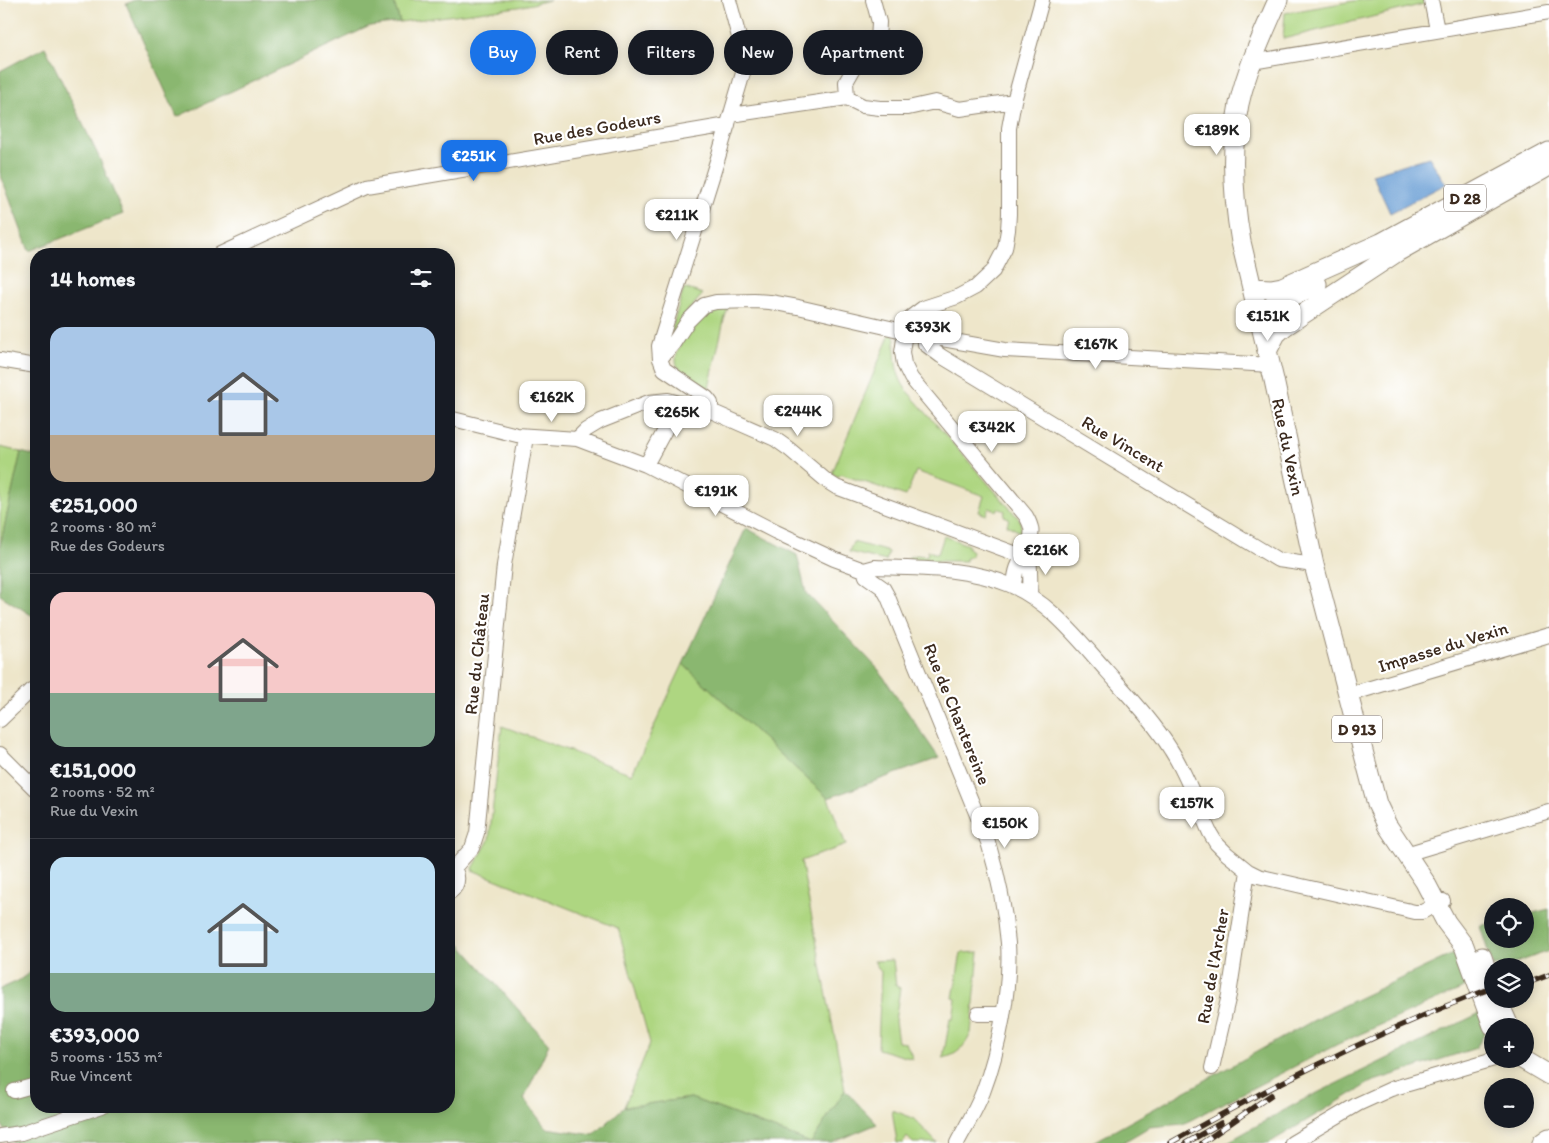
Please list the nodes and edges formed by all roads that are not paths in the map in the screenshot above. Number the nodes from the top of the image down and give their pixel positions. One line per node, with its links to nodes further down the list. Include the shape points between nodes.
1 (729, 0): 11 (street, via 746,63)
2 (873, 0): 9 (street, via 879,22 878,42 846,82)
3 (1042, 0): 10 (street)
4 (1278, 0): 8 (main road, Rue du Vexin / D 913)
5 (1431, 0): 7 (street)
6 (1545, 8): 7 (street)
7 (1436, 30): 8 (street)
8 (1252, 62): 16 (main road, Rue du Vexin / D 913, via 1239,105 1234,175 1237,219)
9 (847, 98): 10 (street, via 863,106 880,108 908,108 935,102 960,110); 11 (street, Rue des Godeurs)
10 (1014, 101): 19 (street, via 1009,128 1008,230 1000,260 986,279 967,292 916,311)
11 (729, 120): 15 (street, Rue des Godeurs, via 367,186); 22 (street, via 661,340)
12 (1549, 152): 14 (main road, D 28)
13 (1549, 166): 18 (main road, D 28, via 1397,252)
14 (1381, 243): 16 (main road, via 1282,287); 17 (main road, D 28, via 1346,268 1271,307)
15 (233, 248)
16 (1252, 288): 17 (main road, Rue du Vexin / D 913)
17 (1260, 320): 18 (main road, via 1273,326); 21 (main road, Rue du Vexin / D 913)
18 (1285, 326): 21 (main road, D 28, via 1276,334)
19 (905, 332): 20 (street); 22 (street, via 770,302 716,302 699,309); 24 (street)
20 (922, 335): 21 (street, via 1004,350); 24 (street); 33 (street, Rue Vincent, via 925,344 941,356 1278,560)
21 (1269, 358): 33 (main road, Rue du Vexin / D 913)
22 (660, 359): 27 (street, via 664,369 709,400)
23 (0, 360): 25 (street)
24 (904, 364): 32 (street, via 911,378 1026,516 1032,532)
25 (30, 365)
26 (668, 400): 27 (street); 30 (street, via 649,402 601,421); 31 (street, via 665,430)
27 (711, 410): 32 (street, via 775,439 836,488)
28 (455, 419): 29 (street)
29 (526, 437): 30 (street); 45 (street, Rue du Château, via 504,565 478,825 472,848)
30 (578, 439): 31 (street)
31 (646, 465): 34 (street, via 776,532)
32 (1027, 556): 35 (street, via 1016,569); 36 (street, via 1031,575)
33 (1314, 565): 39 (main road, Rue du Vexin / D 913)
34 (864, 570): 35 (street, via 875,567 950,571 973,574); 52 (street, Rue de Chantereine, via 888,597 988,842 1008,943)
35 (1014, 587): 36 (street)
36 (1030, 595): 46 (street, via 1081,642 1153,723 1172,752 1216,843)
37 (1549, 635): 39 (street, Impasse du Vexin)
38 (30, 691): 40 (street)
39 (1347, 695): 44 (main road, Rue du Vexin / D 913, via 1377,804)
40 (0, 720)
41 (0, 754): 42 (street)
42 (30, 784)
43 (1549, 811): 44 (street)
44 (1406, 854): 49 (main road, Rue du Vexin / D 913)
45 (455, 863)
46 (1248, 871): 49 (street, via 1276,881 1415,912 1422,912); 58 (street, Rue de l'Archer, via 1229,995)
47 (455, 872): 48 (street, Rue du Château)
48 (455, 887)
49 (1440, 902): 50 (main road, Rue du Vexin / D 913, via 1471,936); 53 (main road, Rue du Vexin / D 913, via 1466,952)
50 (1484, 964)
51 (978, 1014): 52 (street)
52 (1002, 1014): 65 (street, Rue de Chantereine, via 996,1049 982,1093)
53 (1490, 1018)
54 (1534, 1055): 56 (main road)
55 (1484, 1062): 66 (street, via 1391,1089 1358,1104)
56 (1549, 1065)
57 (1534, 1066): 59 (main road)
58 (1212, 1068)
59 (1549, 1075)
60 (30, 1087): 61 (street)
61 (14, 1091)
62 (81, 1113): 63 (street, via 21,1133)
63 (0, 1136)
64 (1549, 1138): 67 (main road)
65 (957, 1143)
66 (1292, 1143)
67 (1542, 1143)

